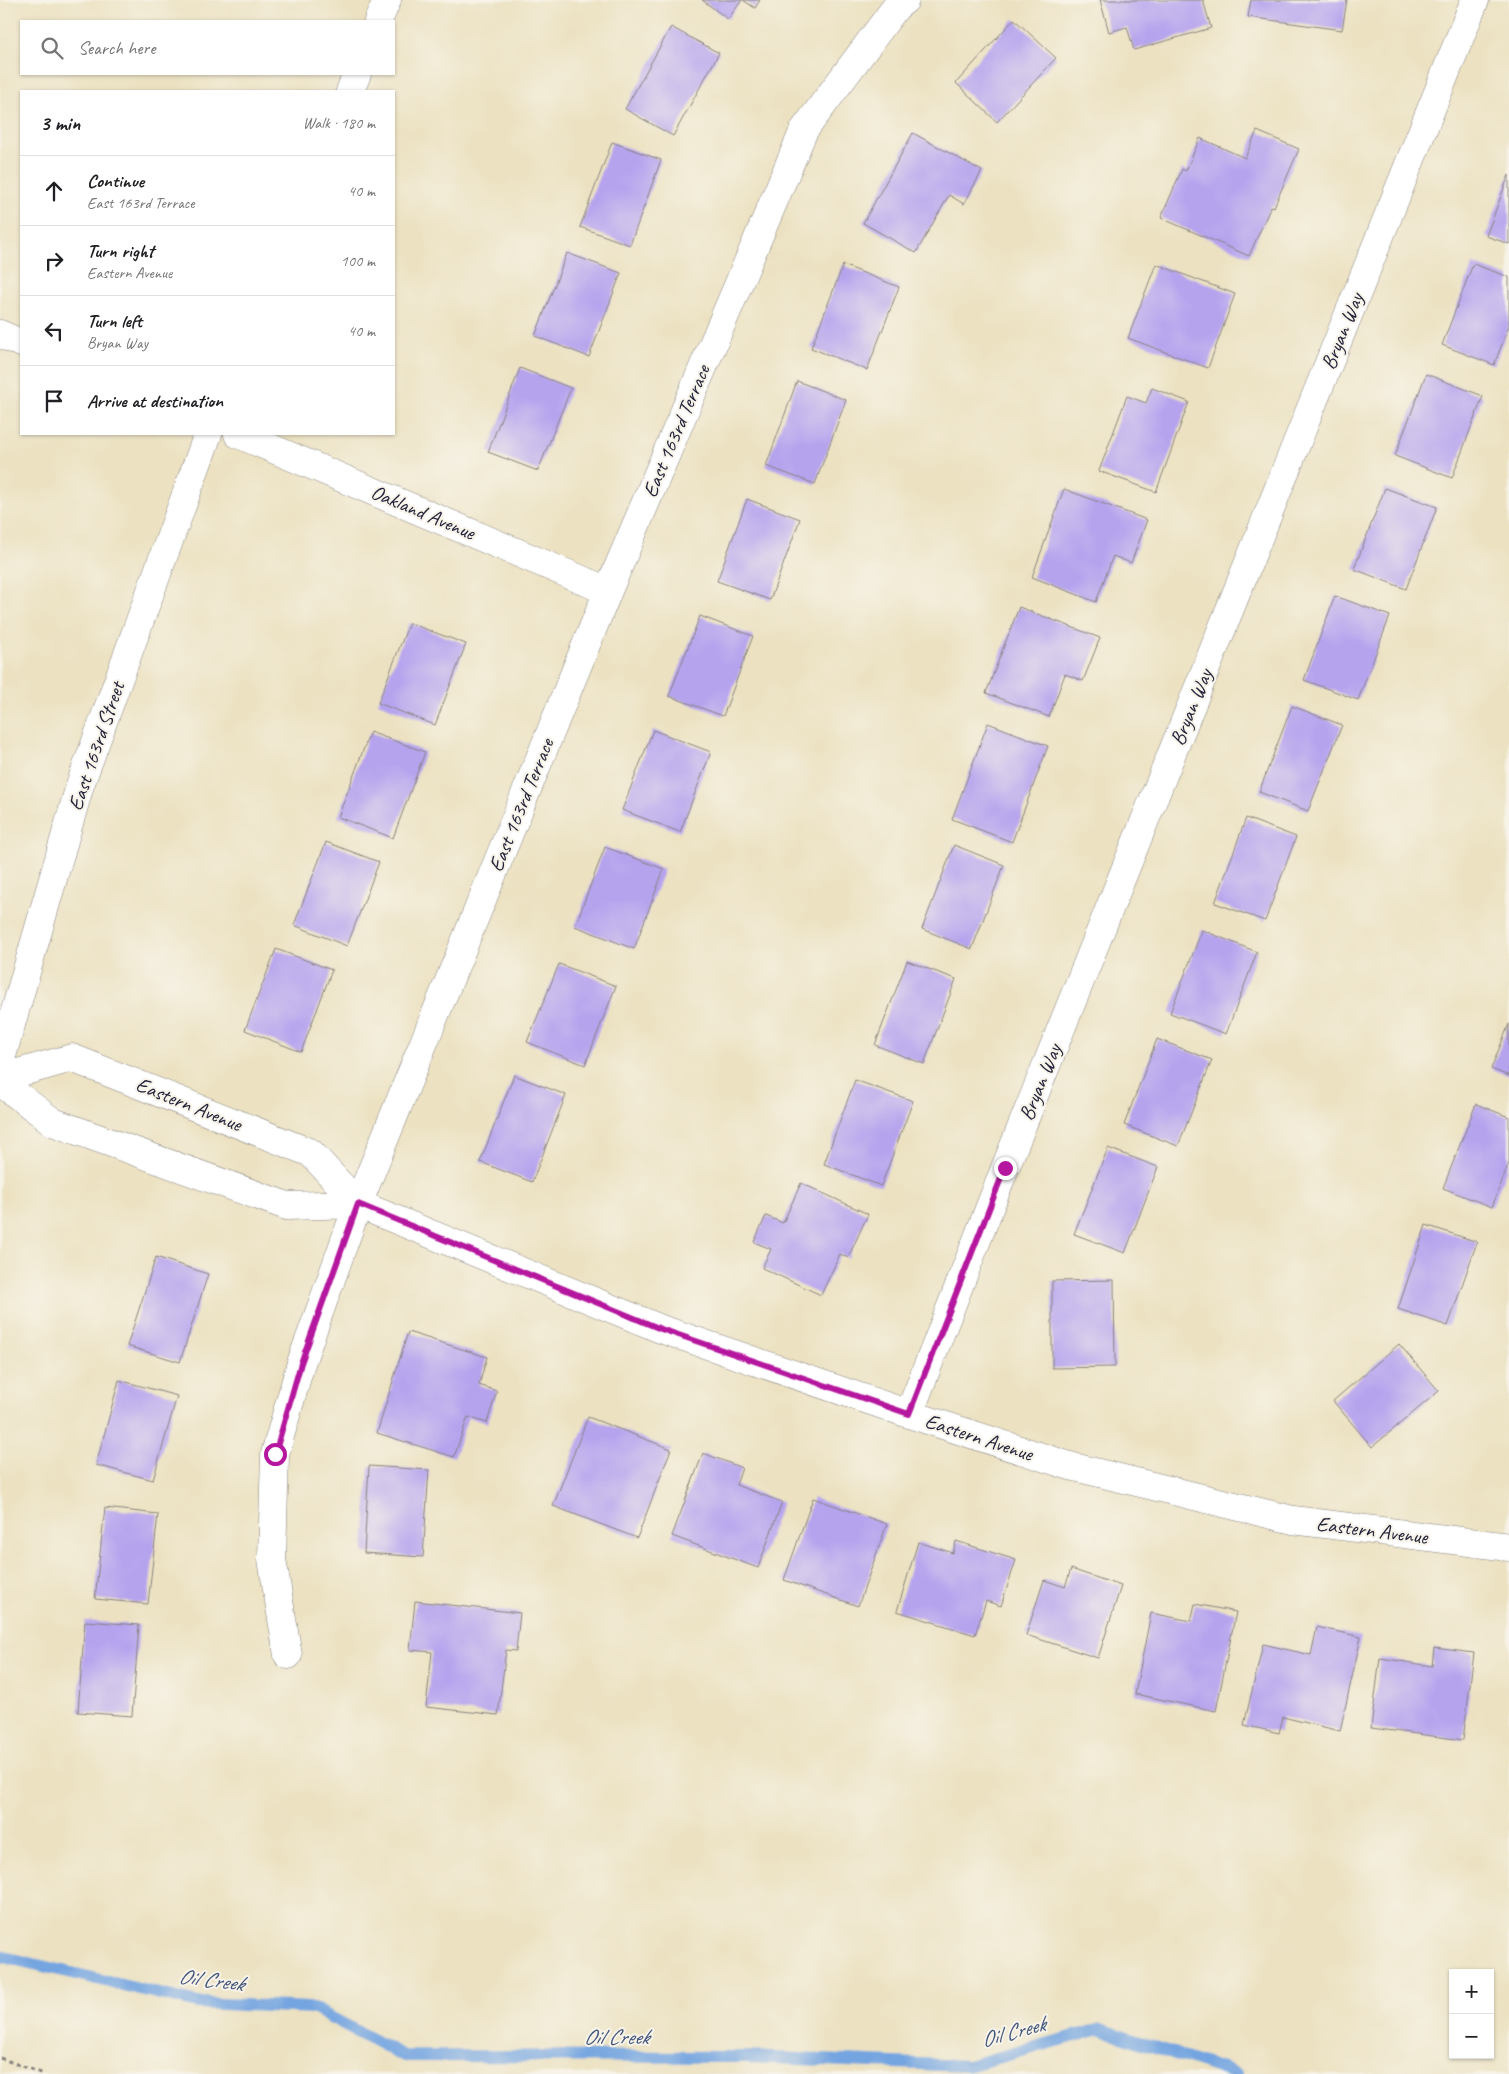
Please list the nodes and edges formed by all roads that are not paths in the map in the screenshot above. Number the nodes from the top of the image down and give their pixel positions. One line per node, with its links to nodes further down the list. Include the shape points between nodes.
1 (387, 0): 4 (street)
2 (905, 0): 11 (street, East 163rd Terrace, via 896,7 804,130)
3 (1475, 0): 16 (street, Bryan Way)
4 (378, 20)
5 (357, 75): 6 (street)
6 (350, 90)
7 (0, 334): 8 (street)
8 (20, 343)
9 (208, 435): 12 (street, East 163rd Street, via 80,784)
10 (240, 435): 11 (street, Oakland Avenue)
11 (608, 591): 15 (street, East 163rd Terrace)
12 (0, 1063)
13 (0, 1078): 15 (street, Eastern Avenue, via 72,1058 312,1153)
14 (0, 1082): 15 (street, Eastern Avenue, via 53,1122 287,1206)
15 (358, 1204): 16 (street, Eastern Avenue, via 661,1329); 18 (street, East 163rd Terrace, via 301,1363 275,1454 272,1559)
16 (909, 1414): 17 (street, Eastern Avenue, via 1070,1466 1293,1520)
17 (1509, 1547)
18 (288, 1655)

